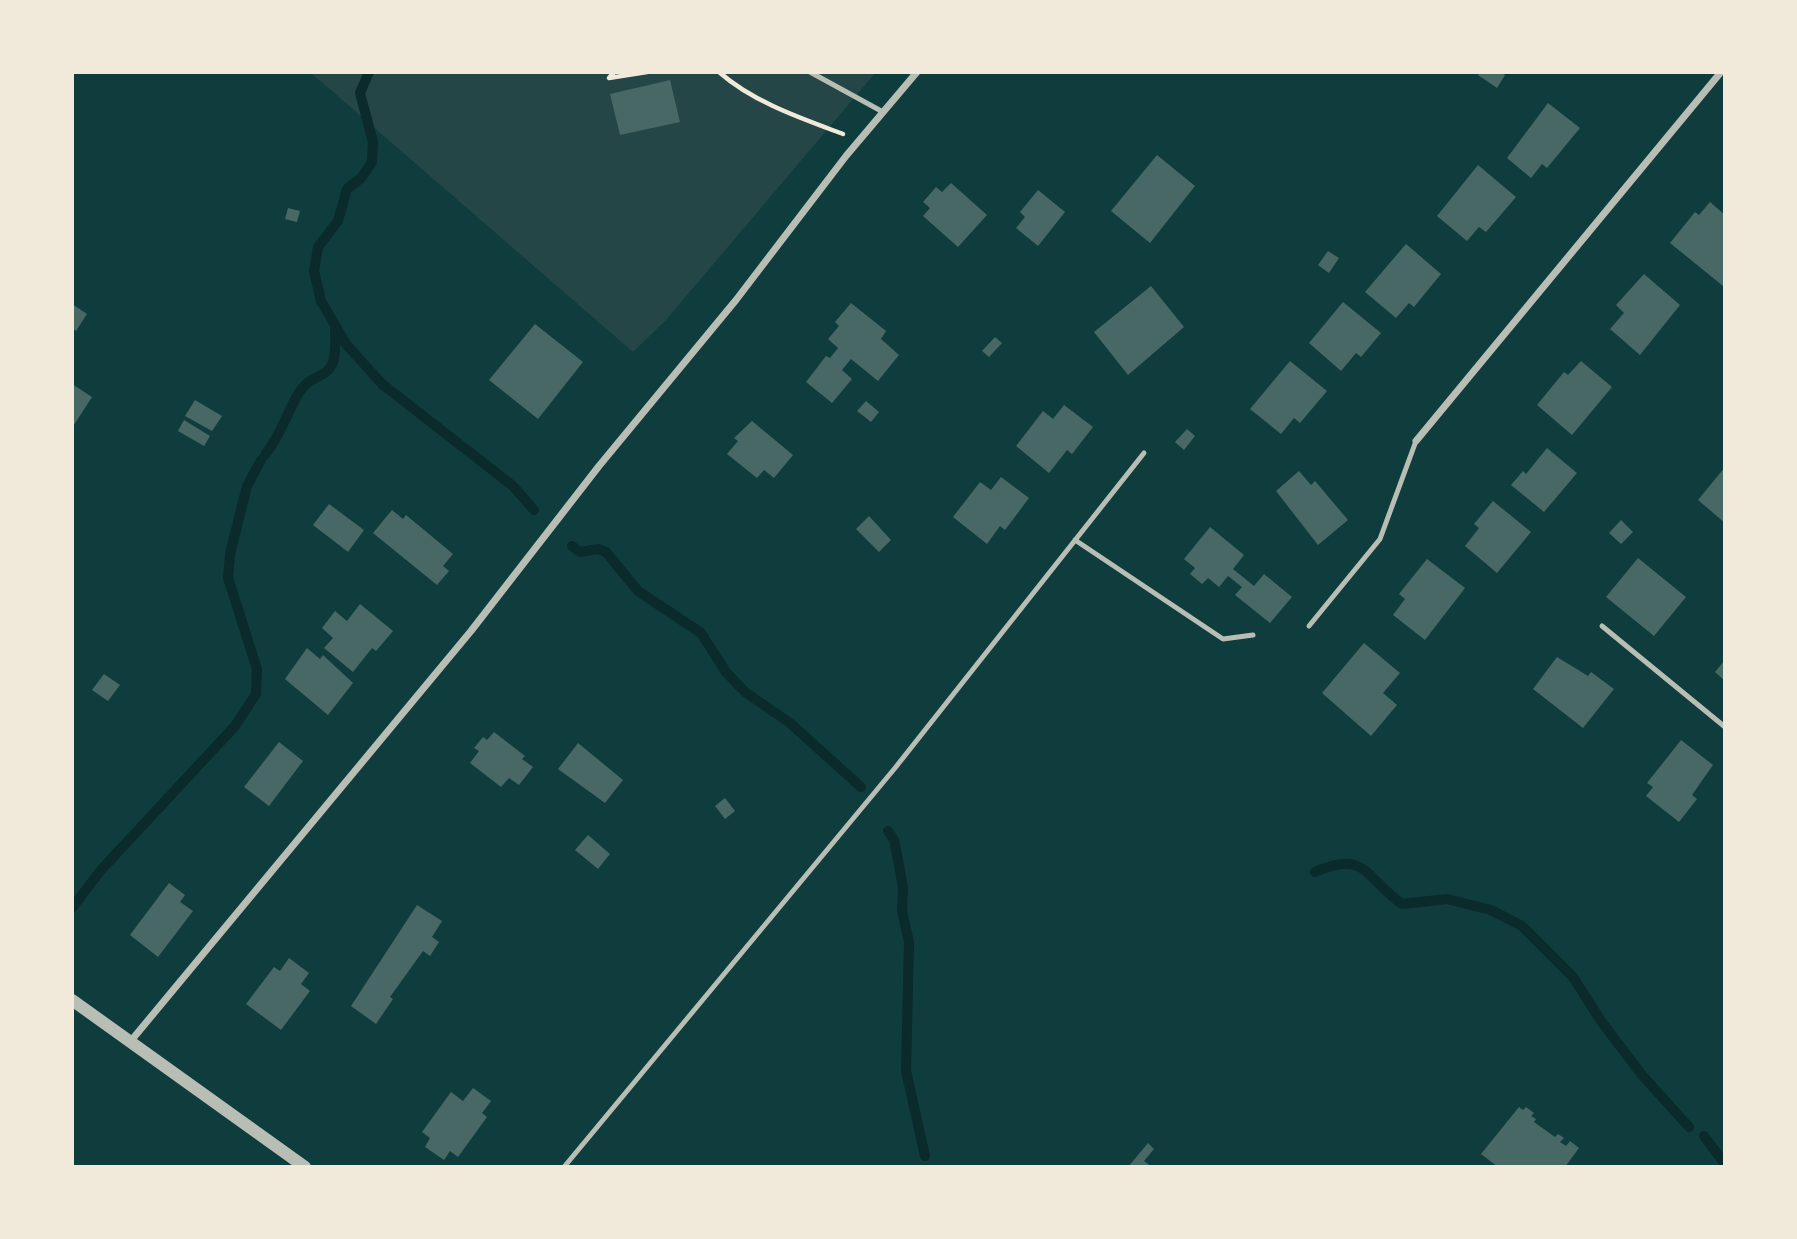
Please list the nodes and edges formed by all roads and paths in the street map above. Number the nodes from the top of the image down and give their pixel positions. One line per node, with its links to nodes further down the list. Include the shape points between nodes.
1 (614, 72): 2 (path, via 609,78)
2 (648, 72)
3 (719, 72): 8 (path, via 789,114)
4 (810, 72): 7 (lane)
5 (918, 72): 7 (street)
6 (1721, 72): 9 (street)
7 (883, 112): 8 (street)
8 (860, 140): 17 (street, via 471,631)
9 (1416, 441): 12 (lane, via 1380,539)
10 (1144, 453): 11 (lane)
11 (1075, 540): 14 (lane, via 1223,639); 19 (lane, via 895,768)
12 (1309, 626)
13 (1602, 626): 15 (lane)
14 (1253, 635)
15 (1725, 727)
16 (72, 1000): 17 (street)
17 (131, 1042): 18 (street)
18 (305, 1167)
19 (564, 1167)

